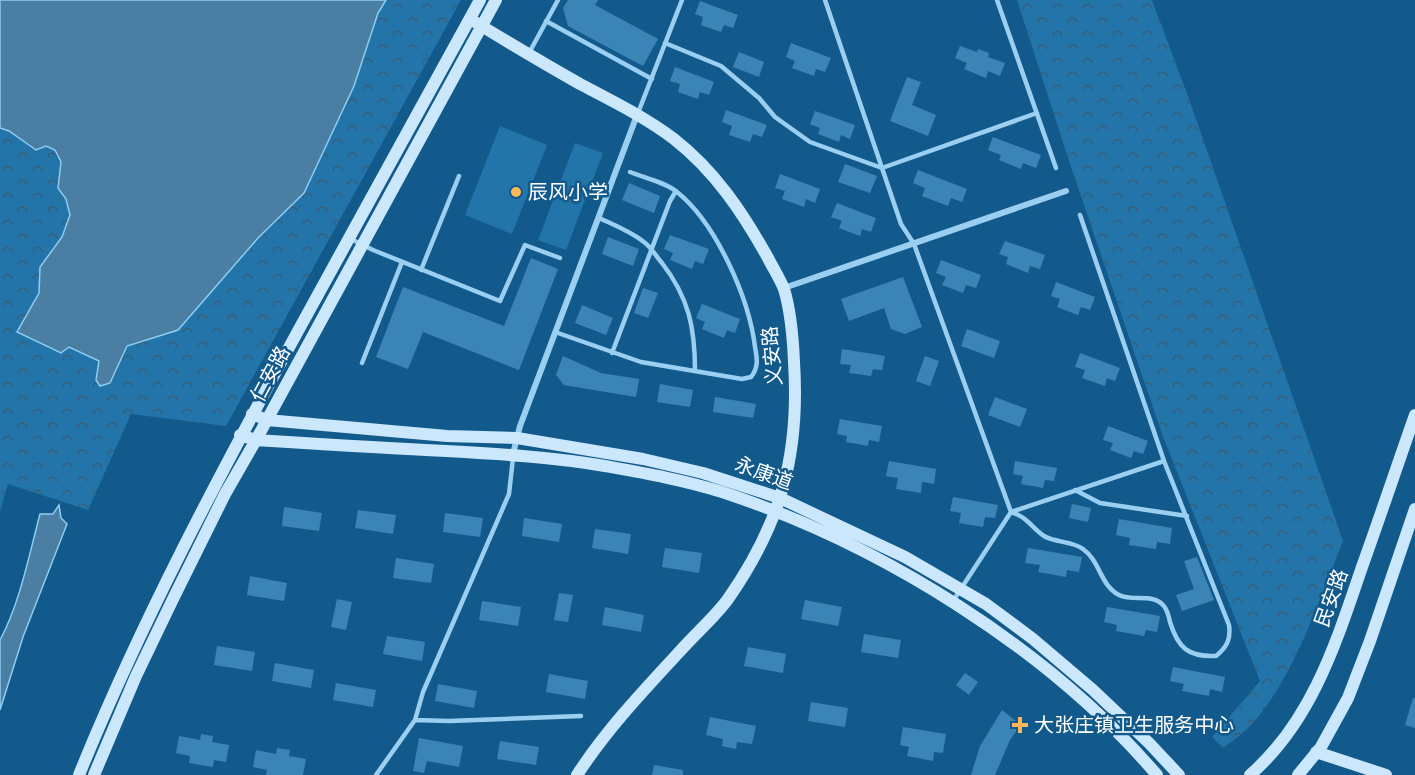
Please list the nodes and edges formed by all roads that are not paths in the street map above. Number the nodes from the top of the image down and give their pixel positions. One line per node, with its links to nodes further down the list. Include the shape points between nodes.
1 (480, 0): 7 (street, 仁安路)
2 (496, 0): 9 (street, 仁安路)
3 (558, 0): 8 (lane)
4 (682, 0): 10 (lane)
5 (825, 0): 15 (lane)
6 (997, 0): 13 (lane)
7 (470, 19): 9 (street, 义安路); 23 (street, 仁安路)
8 (546, 21): 11 (lane); 12 (lane)
9 (481, 26): 11 (street, 义安路); 25 (street, 仁安路)
10 (665, 43): 12 (lane); 15 (lane, via 721,66 775,117 810,142)
11 (528, 55): 14 (street, 义安路)
12 (651, 79): 14 (lane)
13 (1037, 113): 15 (lane); 16 (lane)
14 (637, 115): 22 (street); 30 (street, 义安路, via 694,157 732,198)
15 (882, 168): 24 (lane, via 901,224)
16 (1056, 168)
17 (630, 172): 19 (lane)
18 (459, 176): 29 (lane)
19 (676, 191): 26 (lane); 34 (lane, via 697,213 738,282 757,363 751,377 742,379)
20 (1066, 191): 24 (street)
21 (1080, 215): 42 (lane)
22 (599, 218): 26 (lane, via 631,233); 31 (street)
23 (349, 238): 25 (lane); 35 (street, 仁安路)
24 (914, 244): 30 (street); 47 (lane)
25 (362, 245): 28 (lane); 37 (street, 仁安路)
26 (651, 250): 32 (lane); 34 (lane, via 687,306 695,344)
27 (560, 258): 29 (lane, via 525,245 500,301)
28 (402, 262): 29 (lane); 33 (lane)
29 (421, 270)
30 (783, 288): 44 (street, 义安路, via 792,334 795,429)
31 (555, 332): 32 (lane); 39 (street)
32 (612, 352): 34 (lane, via 640,362)
33 (363, 363)
34 (695, 371)
35 (252, 414): 37 (street, 永康道); 38 (street, 仁安路)
36 (1415, 415): 60 (street, 民安路, via 1318,684 1296,724 1268,760)
37 (267, 420): 39 (street, 永康道, via 447,436); 40 (street, 仁安路)
38 (240, 435): 40 (street, 永康道); 54 (street, 仁安路, via 143,630)
39 (517, 438): 41 (street); 44 (street, 永康道, via 653,461)
40 (256, 440): 41 (street, 永康道); 55 (street, 仁安路, via 225,494 136,676)
41 (513, 454): 46 (street, 永康道, via 665,477); 52 (lane, via 508,494 423,692)
42 (1164, 461): 43 (lane); 48 (lane)
43 (1076, 490): 47 (lane); 48 (lane, via 1100,503)
44 (780, 498): 46 (street, 义安路); 49 (street, 永康道)
45 (1415, 509): 53 (street, via 1348,699)
46 (776, 512): 50 (street, 永康道, via 885,563); 57 (street, 义安路, via 727,601 627,708)
47 (1011, 512): 48 (lane, via 1045,537 1082,547 1108,587 1120,596 1149,598 1163,605 1183,648 1194,655 1216,656 1229,642 1229,625); 49 (lane)
48 (1186, 516)
49 (962, 588): 50 (lane); 59 (street, 永康道, via 1033,639 1093,690)
50 (953, 602): 58 (street, 永康道, via 1031,655 1083,699)
51 (581, 716): 52 (lane)
52 (415, 720): 56 (lane)
53 (1316, 752): 61 (street); 62 (street)
54 (80, 775)
55 (94, 775)
56 (376, 775)
57 (577, 775)
58 (1157, 775)
59 (1179, 775)
60 (1250, 775)
61 (1298, 775)
62 (1386, 775)

